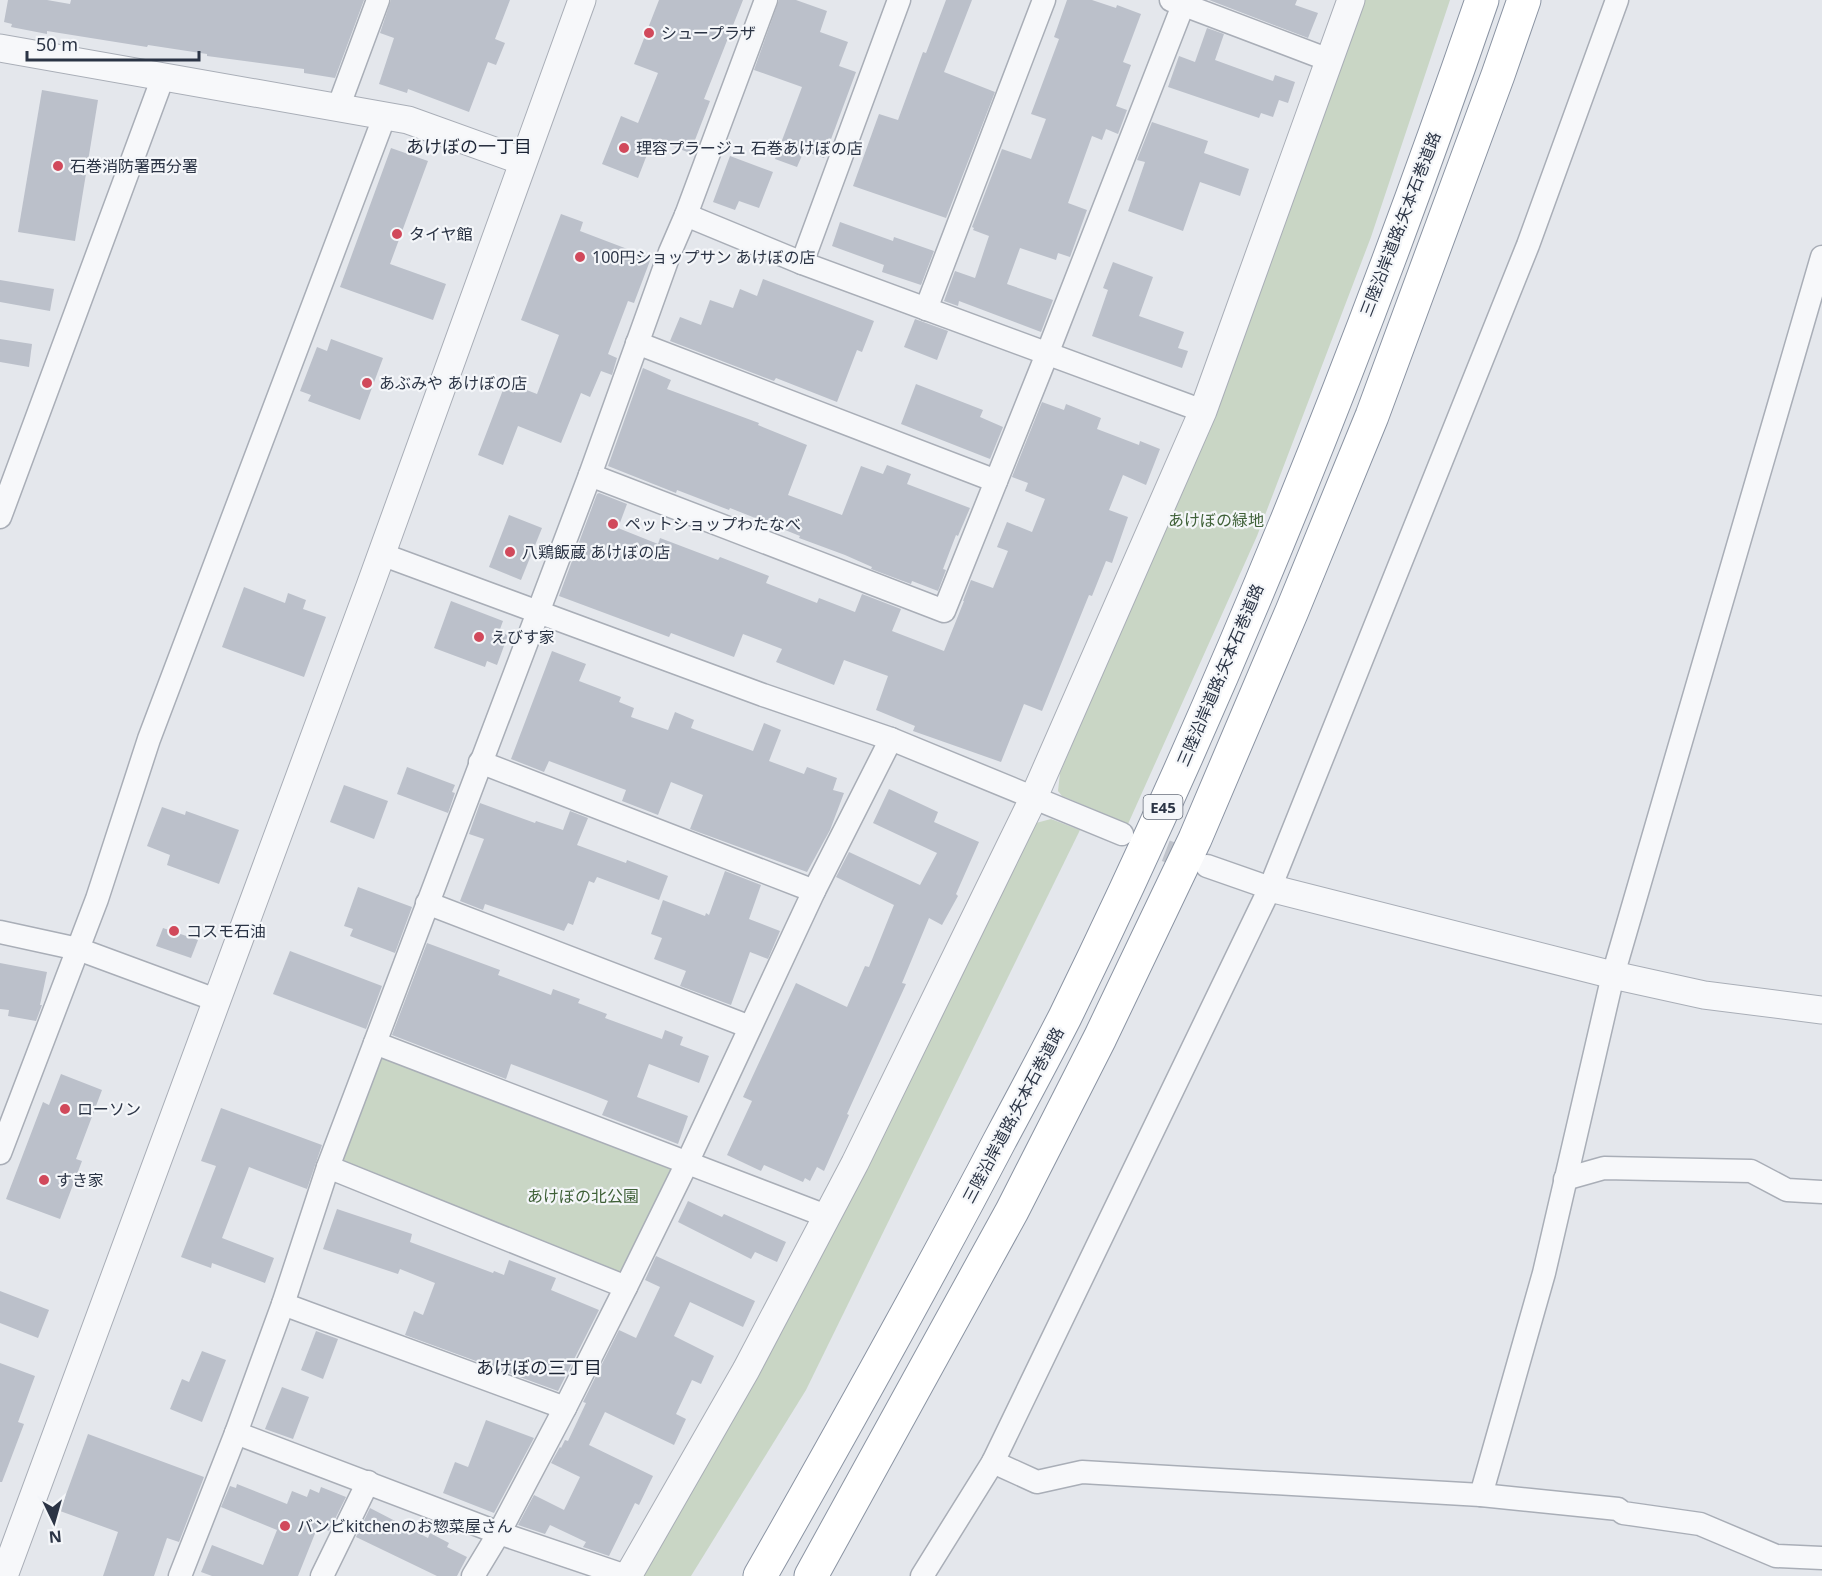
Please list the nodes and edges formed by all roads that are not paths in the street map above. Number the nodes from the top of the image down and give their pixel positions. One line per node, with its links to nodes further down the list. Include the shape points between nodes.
1 (378, 0): 14 (street)
2 (582, 0): 16 (street)
3 (766, 0): 17 (street)
4 (899, 0): 19 (street)
5 (1044, 0): 20 (street)
6 (1351, 0): 12 (street)
7 (1482, 0): 64 (highway, 三陸沿岸道路;矢本石巻道路 / E45, via 1333,402 1153,832 1063,1020 978,1182)
8 (1524, 0): 65 (highway, E45, via 1372,416 1195,839 1017,1201)
9 (1617, 0): 34 (street, via 1524,256)
10 (1180, 2): 12 (street); 22 (street)
11 (0, 48): 13 (street)
12 (1329, 60): 23 (street)
13 (163, 77): 14 (street); 26 (street)
14 (338, 108): 15 (street)
15 (385, 115): 16 (street); 38 (street, via 149,739)
16 (522, 162): 27 (street)
17 (686, 215): 19 (street); 21 (street)
18 (1822, 257): 39 (street)
19 (802, 263): 20 (street)
20 (926, 309): 22 (street)
21 (637, 343): 24 (street); 25 (street)
22 (1047, 354): 23 (street); 25 (street)
23 (1203, 411): 31 (street)
24 (590, 475): 25 (street, via 944,611); 28 (street)
25 (996, 481)
26 (0, 516)
27 (381, 554): 28 (street); 40 (street)
28 (538, 612): 29 (street); 30 (street)
29 (891, 739): 31 (street); 35 (street)
30 (480, 762): 35 (street); 36 (street)
31 (1034, 799): 32 (street); 49 (street)
32 (1122, 834)
33 (1207, 866): 34 (street)
34 (1270, 888): 39 (street); 54 (street)
35 (814, 891): 42 (street)
36 (427, 903): 42 (street); 43 (street)
37 (0, 932): 38 (street)
38 (78, 949): 40 (street); 44 (street)
39 (1613, 975): 41 (street, via 1704,995); 47 (street)
40 (216, 1000): 59 (street)
41 (1822, 1010)
42 (750, 1028): 45 (street)
43 (375, 1043): 45 (street); 46 (street)
44 (0, 1153)
45 (687, 1163): 49 (street); 50 (street)
46 (328, 1167): 50 (street); 51 (street)
47 (1565, 1179): 48 (street, via 1604,1168 1751,1171 1787,1190); 56 (street, via 1544,1273)
48 (1822, 1192)
49 (826, 1216): 63 (street, via 746,1370)
50 (626, 1287): 52 (street)
51 (283, 1304): 52 (street); 53 (street)
52 (566, 1408): 57 (street)
53 (236, 1433): 55 (street); 60 (street)
54 (993, 1462): 56 (street, via 1037,1482 1082,1472); 66 (street)
55 (368, 1482): 57 (street); 61 (street)
56 (1481, 1495): 58 (street, via 1618,1509 1623,1513 1700,1524 1776,1556)
57 (499, 1533): 62 (street); 63 (street)
58 (1822, 1558)
59 (4, 1576)
60 (180, 1576)
61 (322, 1576)
62 (473, 1576)
63 (627, 1576)
64 (760, 1576)
65 (811, 1576)
66 (922, 1576)

